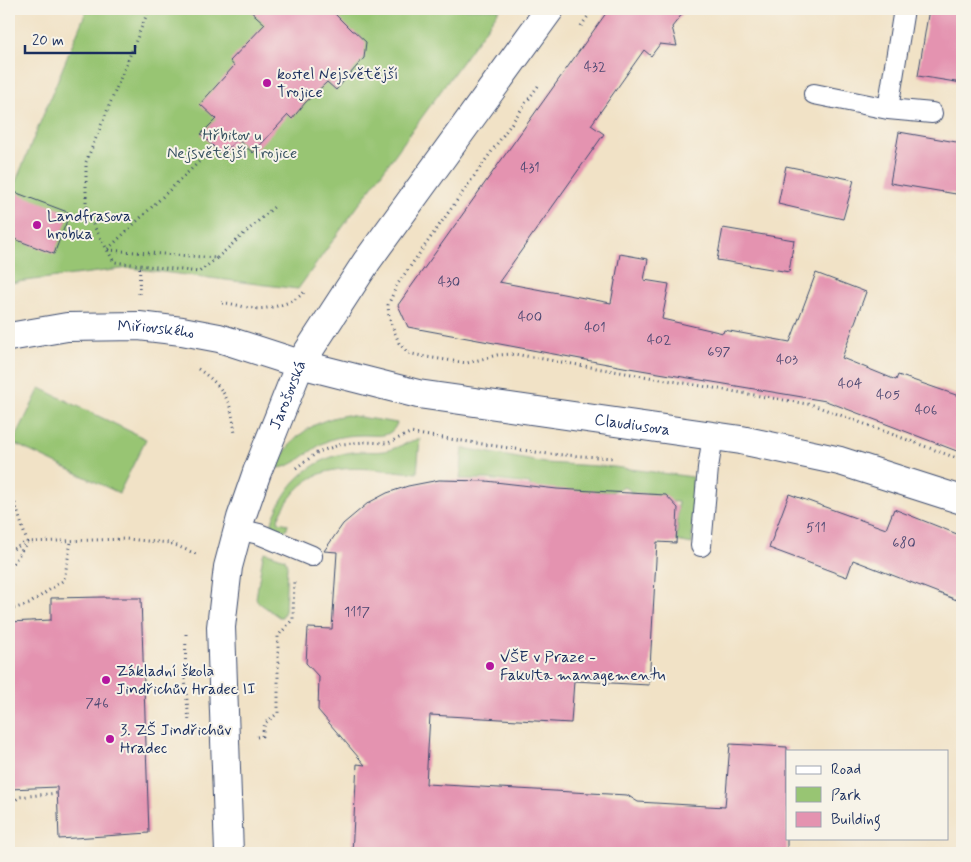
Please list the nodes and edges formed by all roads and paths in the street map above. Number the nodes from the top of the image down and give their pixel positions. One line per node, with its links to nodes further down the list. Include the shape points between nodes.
1 (149, 9): 12 (path, via 86,162 86,212)
2 (550, 9): 19 (street, Jarošovská, via 367,261)
3 (593, 9): 5 (path)
4 (904, 9): 8 (lane)
5 (576, 33)
6 (541, 82): 22 (path, via 397,285 388,306 389,318 399,343 408,353 467,363 514,354 813,405)
7 (814, 94): 8 (lane)
8 (888, 108): 9 (lane)
9 (932, 113)
10 (204, 157): 12 (path)
11 (275, 206): 13 (path)
12 (108, 250): 13 (path); 14 (path, via 114,262)
13 (217, 258): 14 (path, via 199,272)
14 (140, 266): 16 (path)
15 (307, 289): 17 (path, via 291,303 251,308)
16 (138, 298)
17 (234, 303)
18 (9, 337): 19 (street, Miřiovského, via 67,327 139,326 219,338)
19 (300, 364): 20 (street, Claudiusova, via 418,394); 26 (street, Jarošovská)
20 (713, 436): 25 (street, Claudiusova, via 840,461); 29 (lane)
21 (622, 458): 23 (path, via 549,454 410,433 388,443 342,444 318,452)
22 (962, 460)
23 (294, 470)
24 (9, 484): 27 (path)
25 (962, 500)
26 (238, 529): 31 (lane); 38 (street, Jarošovská, via 228,567 221,627)
27 (27, 542): 28 (path); 30 (path); 33 (path)
28 (71, 542): 32 (path, via 126,539 170,544); 34 (path, via 64,580 30,604)
29 (701, 546)
30 (9, 550)
31 (304, 553): 35 (path, via 293,619 278,636 278,713 265,723 262,736)
32 (196, 554)
33 (9, 570)
34 (9, 610)
35 (254, 737)
36 (58, 794): 37 (path, via 19,797)
37 (9, 806)
38 (229, 853)

